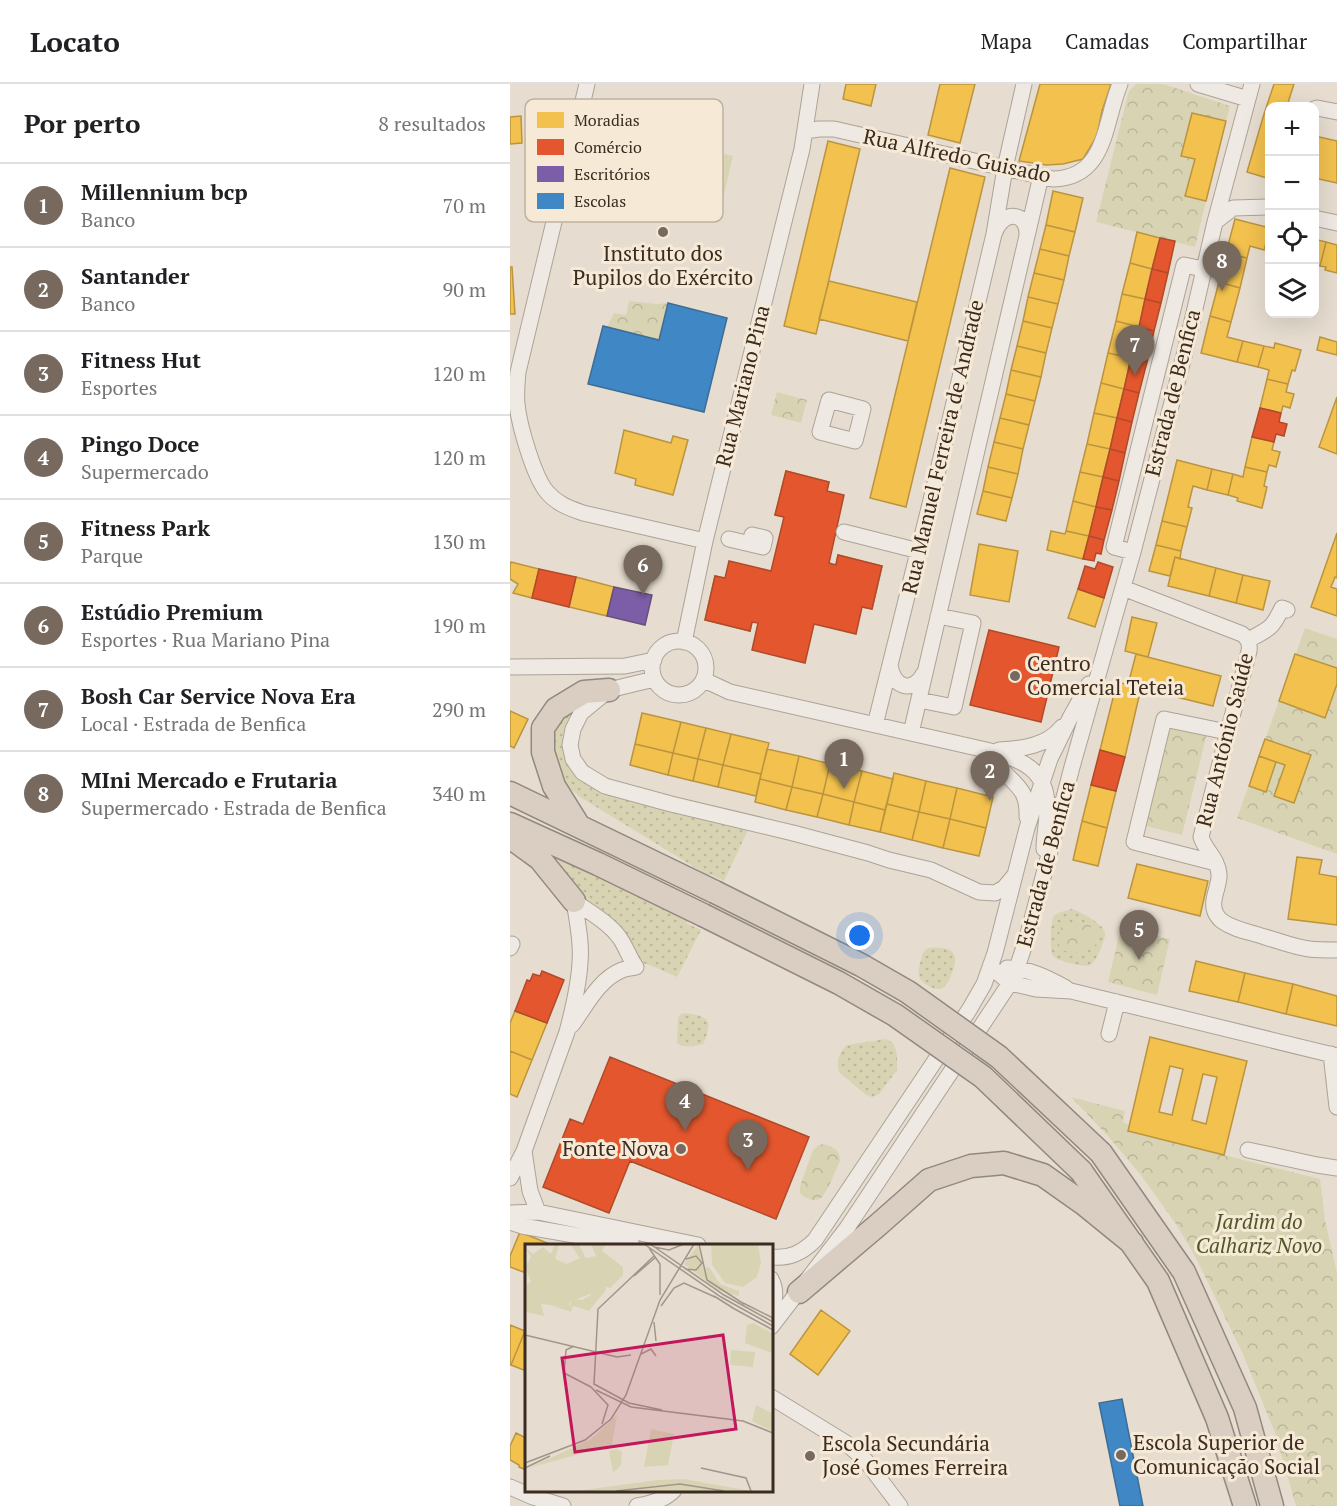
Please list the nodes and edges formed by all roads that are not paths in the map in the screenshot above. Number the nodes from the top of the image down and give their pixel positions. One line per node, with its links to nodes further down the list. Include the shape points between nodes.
1 (587, 84): 7 (street)
2 (813, 84): 10 (street, Rua Mariano Pina)
3 (1024, 84): 11 (street, Rua Manuel Ferreira de Andrade)
4 (1120, 84): 12 (street, Rua Alfredo Guisado, via 1095,158 1065,179)
5 (1198, 84): 6 (street)
6 (1250, 91): 13 (street, Estrada de Benfica)
7 (583, 99)
8 (1319, 108): 9 (street)
9 (1337, 112)
10 (805, 132): 11 (street, Rua Alfredo Guisado, via 834,129); 25 (street, Rua Mariano Pina)
11 (1005, 168): 12 (street, Rua Alfredo Guisado); 20 (street, Rua Manuel Ferreira de Andrade)
12 (1041, 176): 21 (street, Rua Manuel Ferreira de Andrade)
13 (1223, 192): 14 (street); 18 (street, Estrada de Benfica)
14 (1265, 205)
15 (1265, 207): 18 (street, via 1233,208)
16 (1319, 219): 19 (street)
17 (554, 222): 25 (street, via 518,372 520,422 541,484 558,502 583,513)
18 (1215, 222): 22 (street, Estrada de Benfica)
19 (1337, 223)
20 (994, 234): 21 (street, via 1002,219 1015,217 1026,225); 27 (street, Rua Manuel Ferreira de Andrade)
21 (1026, 242): 31 (street, Rua Manuel Ferreira de Andrade)
22 (1203, 269): 28 (street, Estrada de Benfica); 28 (street, via 1184,265 1173,308 1114,547)
23 (844, 532): 27 (street)
24 (729, 539): 26 (street)
25 (705, 541): 33 (street, Rua Mariano Pina)
26 (750, 544)
27 (919, 550): 35 (street, Rua Manuel Ferreira de Andrade)
28 (1133, 552): 29 (street, Estrada de Benfica)
29 (1123, 588): 32 (street, Rua António Saúde, via 1242,634); 36 (street, Estrada de Benfica)
30 (1287, 610): 32 (street, via 1282,608 1274,624)
31 (938, 616): 38 (street, Rua Manuel Ferreira de Andrade); 42 (street, via 973,623 954,707)
32 (1248, 640): 45 (street, Rua António Saúde, via 1249,651)
33 (684, 642): 34 (street, via 665,645); 40 (street, via 703,656)
34 (654, 660): 37 (street, via 625,666); 39 (street)
35 (890, 666): 38 (street, via 894,680 906,686 916,684); 44 (street, Rua Manuel Ferreira de Andrade)
36 (1100, 666): 43 (street, Estrada de Benfica); 57 (street, Estrada de Benfica)
37 (510, 667)
38 (924, 673): 42 (street, Rua Manuel Ferreira de Andrade)
39 (654, 679): 40 (street, via 673,695 696,690); 41 (street)
40 (704, 680): 44 (street, via 730,692)
41 (609, 690): 53 (highway, via 584,692 556,709 543,728 543,752 554,786); 58 (street, via 580,713 570,745 582,772 605,786 931,870 979,892 995,893)
42 (919, 700): 46 (street, Rua Manuel Ferreira de Andrade)
43 (1070, 718): 47 (street, via 1059,731 1035,745); 48 (street, Estrada de Benfica)
44 (875, 725): 46 (street)
45 (1227, 732): 56 (street, Rua António Saúde, via 1201,837); 56 (street, via 1164,719 1134,842)
46 (911, 733): 47 (street)
47 (986, 750): 48 (street, via 1026,764); 54 (street, via 1022,791 1027,801)
48 (1041, 782): 54 (street, Estrada de Benfica); 57 (street, via 1047,811)
49 (510, 786): 51 (highway)
50 (510, 793): 51 (highway)
51 (537, 807): 53 (highway)
52 (510, 824): 78 (highway, bridge, via 703,915 895,1015 983,1077 1081,1171)
53 (579, 826): 94 (highway, bridge, via 908,992 999,1057 1101,1153 1184,1272 1245,1408)
54 (1027, 828): 58 (street, Estrada de Benfica)
55 (510, 837): 59 (highway, via 540,859)
56 (1216, 863): 60 (street, Rua António Saúde, via 1219,875 1214,909 1221,921 1290,944)
57 (1045, 867): 62 (street, Estrada de Benfica)
58 (1016, 872): 61 (street, Estrada de Benfica)
59 (574, 901): 66 (street, via 580,961); 66 (street, via 613,930 636,966 610,976)
60 (1337, 950)
61 (991, 967): 62 (street); 63 (street); 82 (street, Estrada de Benfica, via 969,1010 815,1240 797,1254)
62 (1017, 968): 63 (street, Estrada de Benfica); 64 (street, via 1040,974)
63 (1010, 983): 64 (street); 84 (street, Estrada de Benfica, via 847,1228)
64 (1071, 991): 65 (street)
65 (1117, 1002): 67 (street); 68 (street)
66 (567, 1032): 71 (street)
67 (1109, 1034)
68 (1334, 1055): 69 (street)
69 (1337, 1107)
70 (1248, 1150): 72 (street)
71 (524, 1151): 73 (street); 74 (street, via 530,1191)
72 (1337, 1168)
73 (510, 1178)
74 (538, 1212): 75 (street); 77 (street)
75 (510, 1213)
76 (510, 1222): 79 (street)
77 (682, 1242): 80 (street); 81 (street)
78 (1132, 1243): 84 (highway, via 1042,1175 1004,1163 971,1166 928,1180); 93 (highway, via 1158,1281 1217,1418)
79 (626, 1244)
80 (669, 1244)
81 (693, 1244)
82 (772, 1257)
83 (772, 1282): 85 (street, via 776,1294)
84 (799, 1292): 86 (street, Estrada de Benfica)
85 (772, 1309)
86 (772, 1326)
87 (772, 1398): 92 (street, via 846,1443 866,1461)
88 (510, 1487): 90 (street)
89 (673, 1491): 91 (street)
90 (563, 1506)
91 (637, 1506)
92 (900, 1506)
93 (1245, 1506)
94 (1272, 1506)

